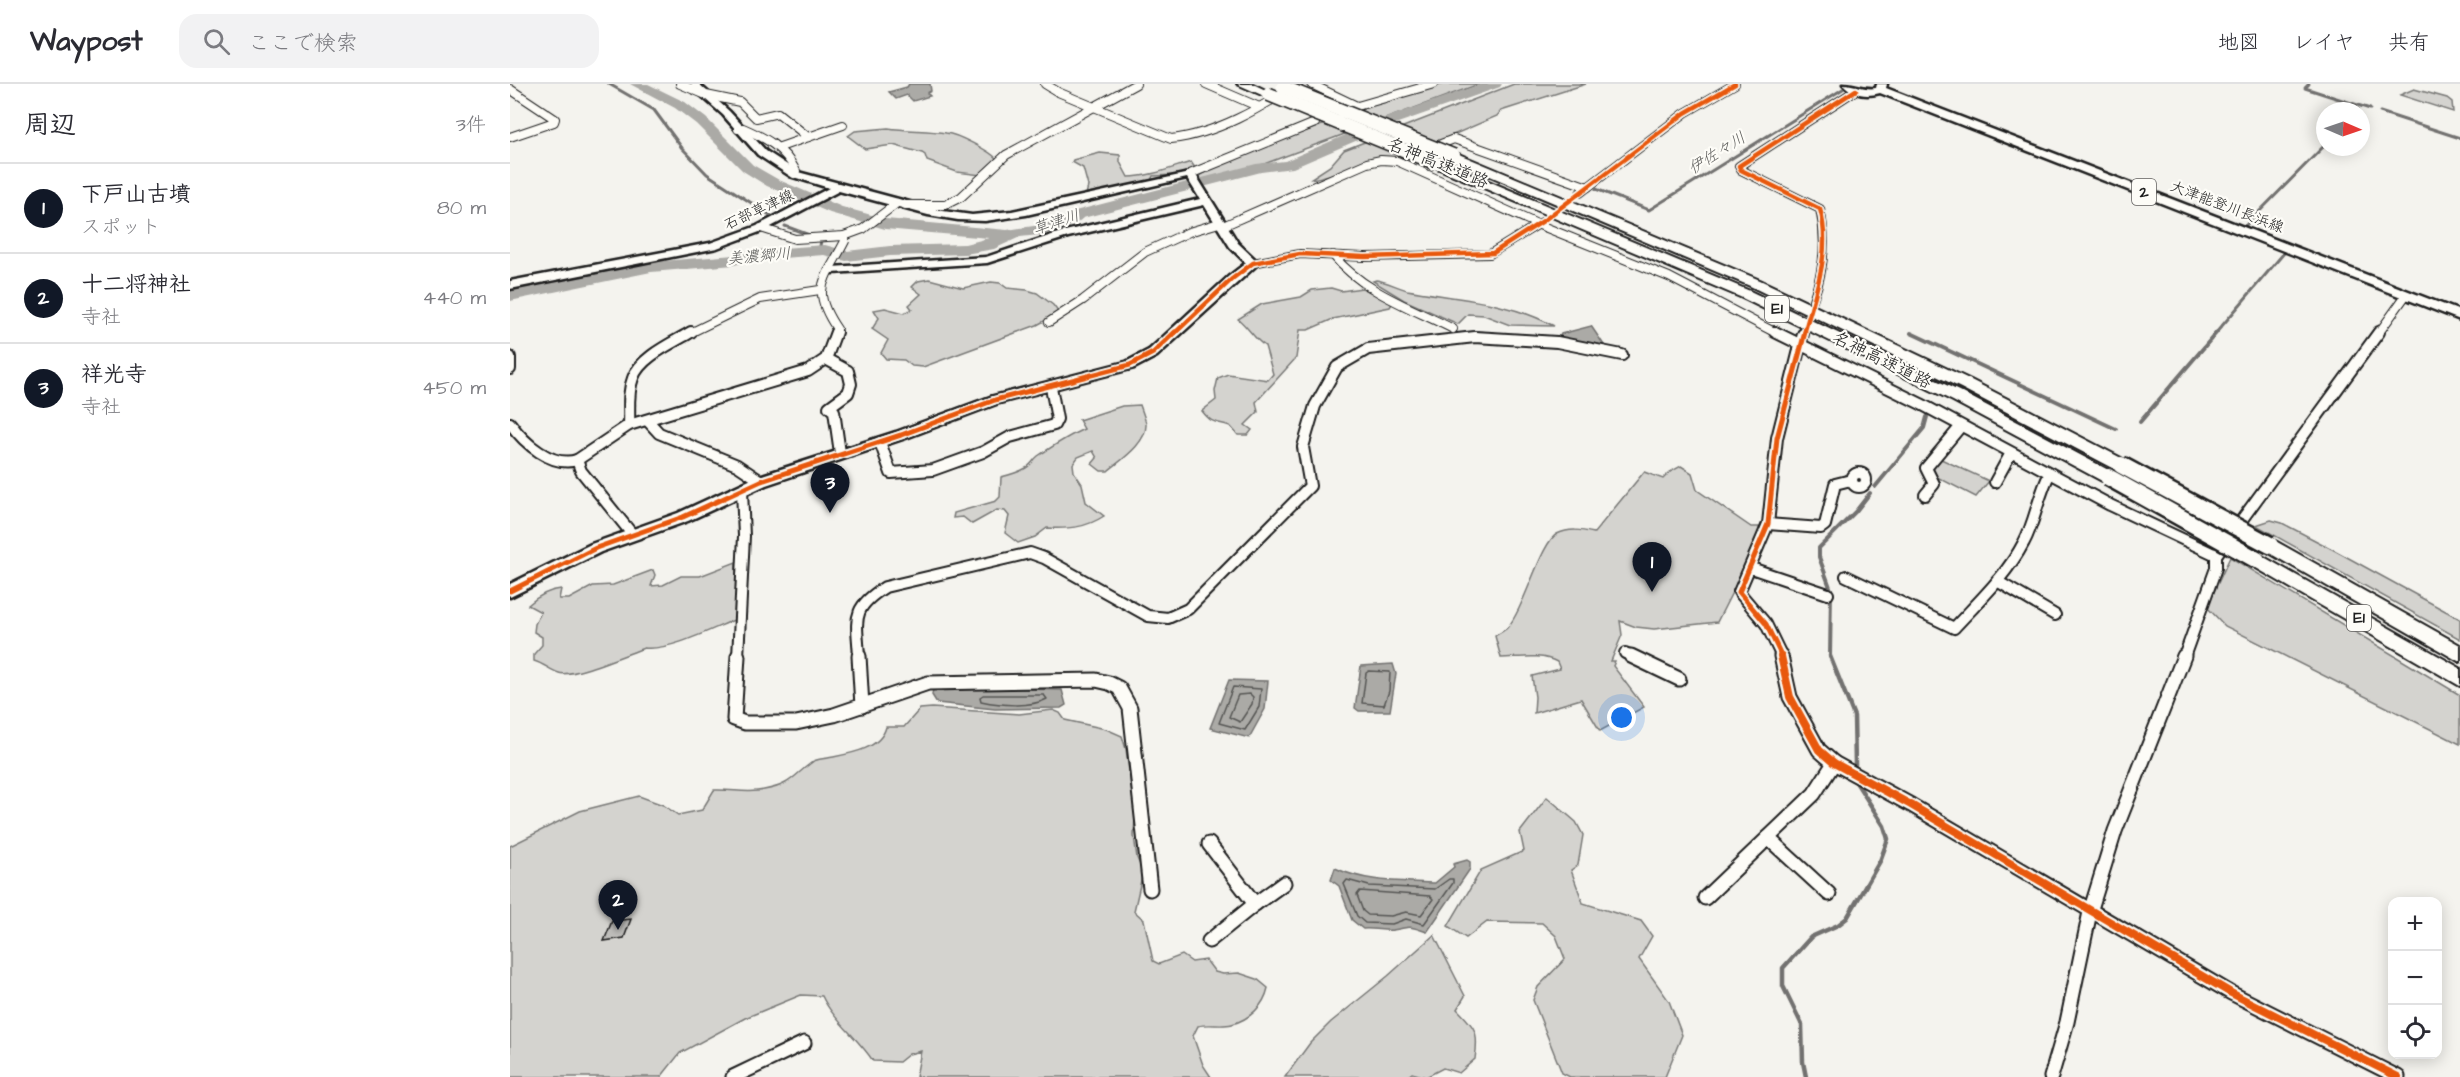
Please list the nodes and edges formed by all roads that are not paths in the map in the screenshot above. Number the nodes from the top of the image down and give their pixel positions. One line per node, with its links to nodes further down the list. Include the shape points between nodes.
1 (680, 84): 15 (street)
2 (693, 84): 15 (street, 石部草津線)
3 (1045, 84): 17 (street)
4 (1136, 84): 17 (street)
5 (1206, 84): 16 (street)
6 (1243, 84): 79 (highway, 名神高速道路 / E1, bridge, via 1745,294 1958,397 2258,560)
7 (1298, 84): 16 (street)
8 (1311, 84): 9 (street, via 1355,107)
9 (1434, 84)
10 (1735, 84): 28 (street, via 1685,113)
11 (1279, 85): 77 (highway, 名神高速道路 / E1, bridge, via 1776,292 2121,465)
12 (1852, 87): 13 (main road, 大津能登川長浜線 / 2, via 1872,92); 42 (street, via 1739,166 1820,209 1825,255)
13 (1882, 87): 41 (main road, 大津能登川長浜線 / 2)
14 (510, 89): 21 (street, via 555,119)
15 (706, 96): 20 (street, 石部草津線); 22 (street, via 740,102 756,118 778,112)
16 (1257, 106): 17 (street, via 1215,129 1179,139)
17 (1092, 107): 31 (street, via 1006,155 954,201 945,205)
18 (1315, 123): 26 (street)
19 (843, 125): 22 (street)
20 (738, 129): 23 (street); 25 (street, 石部草津線, via 762,153)
21 (510, 137)
22 (808, 137): 23 (street)
23 (780, 147): 25 (street, via 794,165)
24 (1399, 162): 28 (street, via 1454,139); 32 (street); 33 (street, via 1367,163)
25 (794, 174): 27 (street, 石部草津線)
26 (1192, 176): 30 (street); 31 (street, via 988,218 957,217)
27 (838, 187): 31 (street); 34 (street, 石部草津線)
28 (1588, 188): 29 (street)
29 (1580, 193)
30 (1207, 201): 33 (street); 38 (street, via 1065,234 987,260)
31 (901, 204): 35 (street)
32 (1540, 222): 36 (street, via 1490,254); 47 (street, via 1669,277)
33 (1220, 223): 37 (street); 44 (street, via 1145,252)
34 (761, 228): 35 (street, via 795,239); 39 (street, 石部草津線, via 695,250)
35 (844, 238): 38 (street)
36 (1333, 255): 37 (street, via 1294,254); 45 (street, via 1373,288)
37 (1253, 264): 52 (street, via 1153,352 1130,365)
38 (834, 266): 40 (street)
39 (510, 285)
40 (820, 290): 50 (street, via 824,310 837,329); 55 (street, via 760,299 655,353 631,381)
41 (2406, 295): 43 (main road, 大津能登川長浜線 / 2); 69 (street)
42 (1814, 300)
43 (2460, 316)
44 (1049, 322)
45 (1454, 329)
46 (1803, 334): 47 (street)
47 (1801, 345): 56 (street); 67 (street, via 1777,438)
48 (1622, 355): 80 (street, via 1557,342 1483,337 1368,349 1337,367 1326,382 1303,447 1310,486 1188,609 1168,618 1148,616 1030,553 901,582 873,592 859,610)
49 (510, 357): 51 (street)
50 (826, 359): 53 (street, via 808,371); 58 (street, via 848,371 852,385 850,394 830,407 834,411)
51 (510, 369)
52 (1052, 387): 57 (street, via 995,400); 57 (street, via 1058,419 1054,425 1010,436 983,452 933,470 891,473)
53 (648, 421): 55 (street); 63 (street, via 659,433 737,465)
54 (510, 423): 60 (street, via 515,432 551,458 564,464)
55 (629, 425): 60 (street)
56 (1961, 426): 59 (street); 66 (street, via 1926,468 1934,484)
57 (880, 441): 58 (street)
58 (840, 453): 63 (street)
59 (2011, 453): 61 (street); 64 (street)
60 (577, 460): 68 (street, via 581,471)
61 (2050, 473): 69 (street); 72 (street, via 2025,541)
62 (1851, 480): 67 (street, via 1834,484 1821,528)
63 (760, 481): 65 (street)
64 (1995, 482)
65 (742, 490): 68 (street, via 683,517); 80 (street, via 741,652 734,718 746,723 796,723)
66 (1925, 495)
67 (1768, 524): 70 (street)
68 (632, 534): 73 (street)
69 (2216, 555): 89 (street, via 2216,568 2172,691 2115,831)
70 (1751, 568): 74 (street); 81 (street, via 1739,592 1766,624 1782,657 1790,697 1820,750)
71 (1846, 576): 72 (street, via 1954,628)
72 (1997, 581): 75 (street)
73 (510, 591)
74 (1828, 594)
75 (2055, 615)
76 (1625, 653): 78 (street)
77 (2460, 654)
78 (1679, 678)
79 (2460, 678)
80 (862, 706): 85 (street, via 928,683 1087,679 1116,686 1125,693 1130,708)
81 (1834, 763): 82 (street, via 1814,794); 89 (street)
82 (1768, 838): 86 (street); 87 (street)
83 (1209, 844): 88 (street)
84 (1284, 883): 88 (street)
85 (1150, 889)
86 (1829, 894)
87 (1705, 898)
88 (1255, 904): 90 (street)
89 (2091, 912): 93 (street); 94 (street, via 2231,993)
90 (1209, 941)
91 (804, 1043): 92 (street)
92 (733, 1077)
93 (2051, 1077)
94 (2398, 1077)

